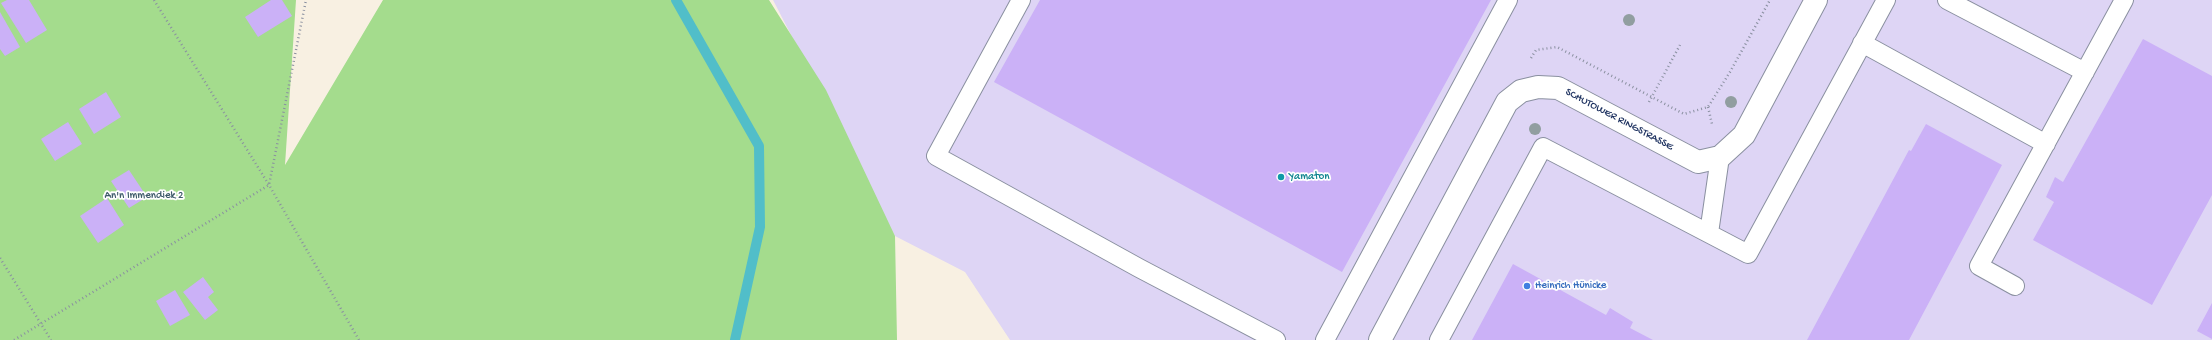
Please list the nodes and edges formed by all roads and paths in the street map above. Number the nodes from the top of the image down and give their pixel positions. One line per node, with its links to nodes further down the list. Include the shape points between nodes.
1 (154, 0): 18 (path)
2 (306, 0): 18 (path)
3 (1021, 0): 26 (lane, via 936,156)
4 (1508, 0): 27 (lane)
5 (1770, 0): 13 (path, via 1708,107 1684,114)
6 (1816, 0): 17 (street, SCHUTOWER RINGSTRASSE, via 1744,135)
7 (1886, 0): 10 (lane)
8 (1947, 0): 12 (lane)
9 (2124, 0): 12 (lane)
10 (1862, 43): 16 (lane); 19 (lane, via 1748,254)
11 (1680, 45): 13 (path)
12 (2085, 72): 16 (lane)
13 (1653, 96): 14 (path, via 1557,47 1536,50); 15 (path)
14 (1507, 102): 15 (street, SCHUTOWER RINGSTRASSE, via 1521,91 1538,87 1558,88); 28 (street, SCHUTOWER RINGSTRASSE)
15 (1635, 129): 17 (street, SCHUTOWER RINGSTRASSE, via 1698,162)
16 (2046, 144): 21 (lane, via 1979,266)
17 (1720, 157): 19 (lane)
18 (269, 185): 22 (path); 25 (path)
19 (1709, 233): 29 (lane, via 1543,147)
20 (0, 258): 22 (path)
21 (2015, 286)
22 (41, 323): 23 (path); 24 (path)
23 (14, 340)
24 (51, 340)
25 (359, 340)
26 (1276, 340)
27 (1326, 340)
28 (1380, 340)
29 (1439, 340)

